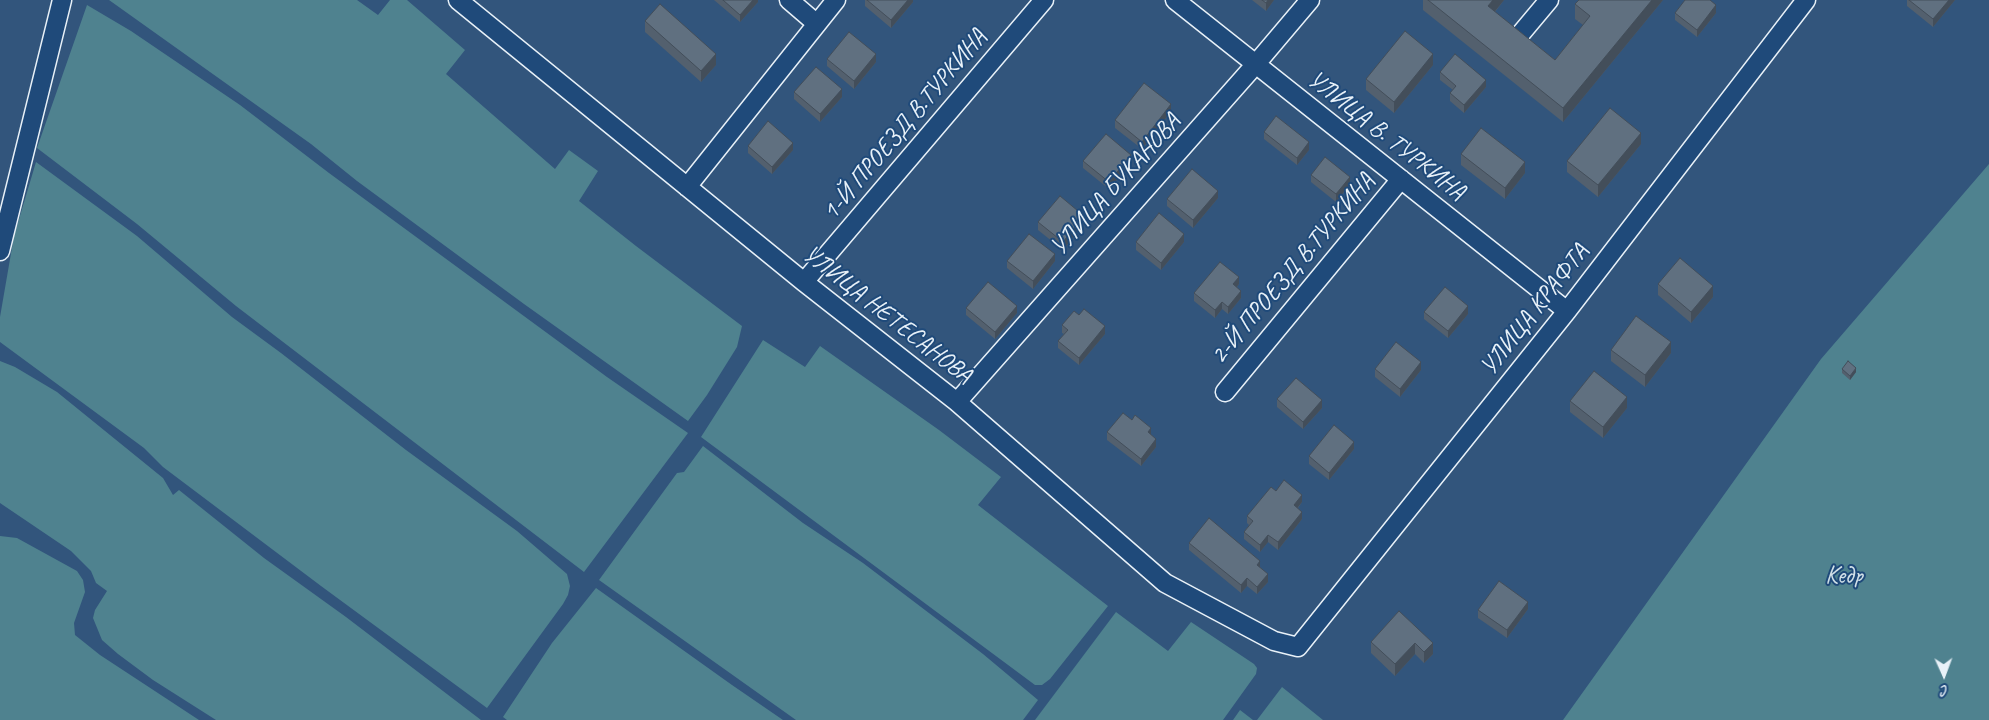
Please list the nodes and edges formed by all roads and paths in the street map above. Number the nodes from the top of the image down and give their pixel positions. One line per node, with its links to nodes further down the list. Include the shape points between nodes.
1 (62, 0): 15 (street)
2 (458, 0): 14 (street, УЛИЦА НЕТЕСАНОВА)
3 (789, 0): 10 (street)
4 (836, 0): 10 (street)
5 (1044, 0): 16 (street, 1-Й ПРОЕЗД В.ТУРКИНА)
6 (1175, 0): 12 (street, УЛИЦА В. ТУРКИНА)
7 (1310, 0): 12 (street, УЛИЦА БУКАНОВА)
8 (1549, 0): 11 (street)
9 (1806, 0): 17 (street, УЛИЦА КРАФТА)
10 (817, 24): 14 (street)
11 (1518, 37)
12 (1255, 65): 13 (street, УЛИЦА В. ТУРКИНА); 19 (street, УЛИЦА БУКАНОВА)
13 (1401, 179): 17 (street, УЛИЦА В. ТУРКИНА); 18 (street, 2-Й ПРОЕЗД В.ТУРКИНА)
14 (687, 186): 16 (street, УЛИЦА НЕТЕСАНОВА)
15 (0, 252)
16 (804, 282): 19 (street, УЛИЦА НЕТЕСАНОВА)
17 (1567, 311): 20 (street, УЛИЦА КРАФТА)
18 (1224, 392)
19 (957, 402): 20 (street, УЛИЦА НЕТЕСАНОВА, via 1165,584 1274,642)
20 (1298, 647)

